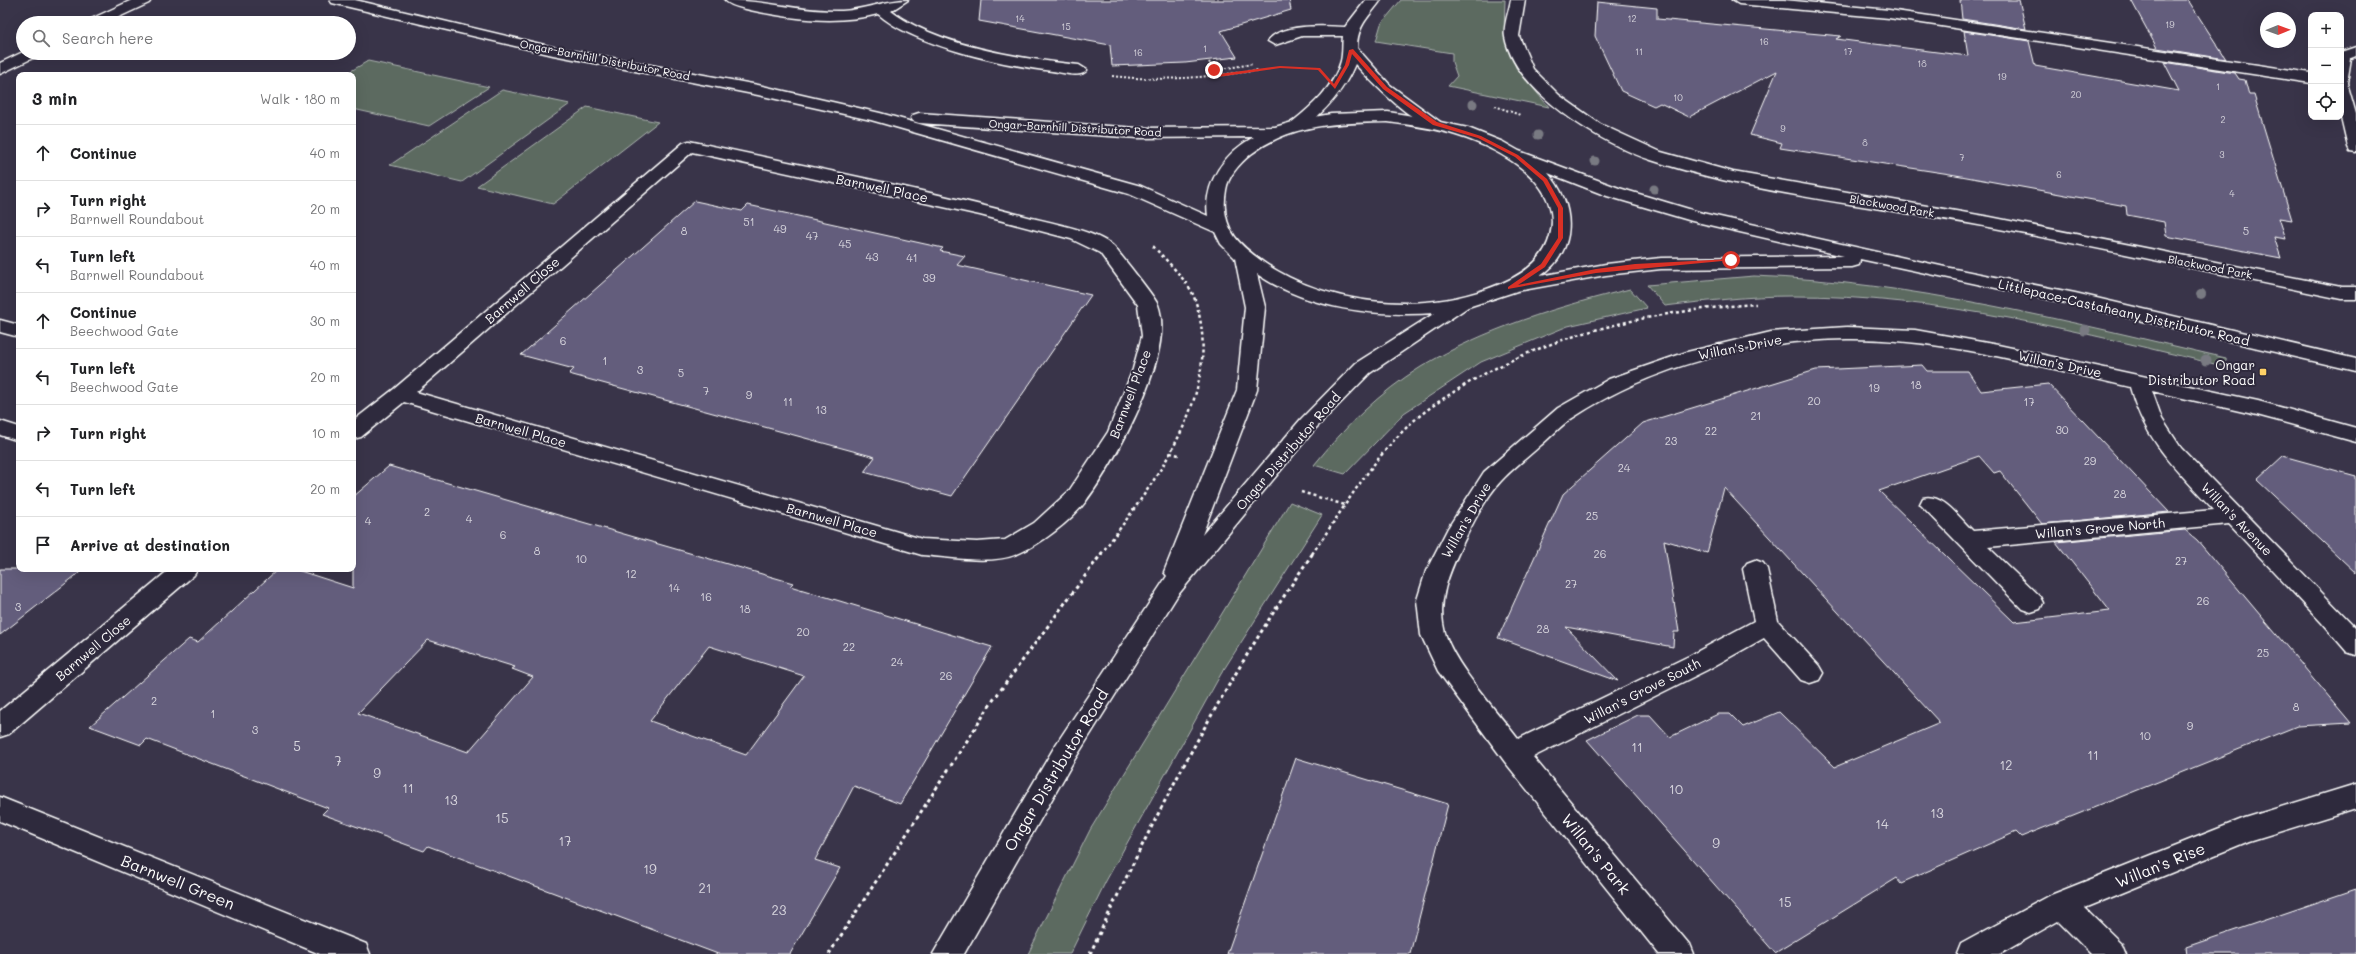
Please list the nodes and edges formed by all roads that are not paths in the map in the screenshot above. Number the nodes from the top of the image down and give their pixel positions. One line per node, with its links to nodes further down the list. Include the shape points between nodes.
1 (144, 0): 10 (street)
2 (337, 0): 21 (street, Ongar-Barnhill Distributor Road, via 553,51 758,90)
3 (732, 0): 9 (street, via 762,8 832,15 863,14)
4 (901, 0): 9 (street)
5 (1374, 0): 11 (street)
6 (1518, 0): 32 (street, Blackwood Park, via 1512,36 1526,71 1553,98 1594,127 1655,156 1731,177 1990,222 2341,293)
7 (1739, 0): 8 (street)
8 (1889, 7): 19 (street)
9 (882, 10): 18 (street, via 918,31 984,55 1026,64)
10 (109, 16)
11 (1350, 32): 12 (street, via 1303,31 1285,35); 13 (street)
12 (1275, 41)
13 (1351, 50): 22 (street, via 1385,88); 23 (street, via 1347,65 1335,88 1320,108)
14 (2356, 50): 15 (street)
15 (2344, 56)
16 (18, 60): 17 (street)
17 (0, 69)
18 (1079, 70)
19 (2308, 77)
20 (2344, 97): 26 (street)
21 (874, 116): 24 (street, Ongar-Barnhill Distributor Road, via 1138,133); 28 (street, Ongar-Barnhill Distributor Road, via 1135,190)
22 (1435, 124): 23 (street, via 1372,117 1341,118); 27 (street, via 1479,137)
23 (1297, 126): 24 (street)
24 (1277, 132): 28 (street, via 1253,145 1232,161 1217,186 1213,203)
25 (689, 146): 38 (street, Barnwell Close); 38 (street, Barnwell Place, via 982,210 1077,235 1106,249 1148,305 1152,336 1118,432 1078,497 1042,530 1010,548 977,552 922,547)
26 (2356, 147)
27 (1517, 156): 30 (street, Littlepace-Castaheany Distributor Road, via 1613,192 1698,217); 31 (street, via 1545,180 1560,208 1560,238 1544,265)
28 (1220, 228): 29 (street)
29 (1244, 258): 33 (street, via 1272,277 1307,292 1349,303 1406,309); 48 (street, Ongar Distributor Road, via 1255,307 1247,390)
30 (1891, 261): 31 (street, Littlepace-Castaheany Distributor Road, via 1731,260 1635,266); 36 (street, Littlepace-Castaheany Distributor Road, via 2075,299)
31 (1510, 288): 33 (street)
32 (2356, 293)
33 (1462, 303): 48 (street, Ongar Distributor Road, via 1363,368 1308,424)
34 (0, 326): 35 (street)
35 (16, 330)
36 (2356, 365)
37 (2139, 381): 42 (street, Willan's Drive, via 2258,408); 44 (street, Willan's Avenue, via 2153,425 2173,453); 54 (street, Willan's Drive, via 1916,336 1847,333 1771,338 1694,356 1616,384 1565,413 1492,477 1460,528 1438,571 1429,600 1433,635 1447,664)
38 (401, 394): 40 (street, Barnwell Close)
39 (0, 428): 41 (street)
40 (356, 430)
41 (16, 433)
42 (2356, 435)
43 (1931, 504): 45 (street)
44 (2233, 516): 45 (street, Willan's Grove North); 51 (street, Willan's Avenue)
45 (1968, 540): 49 (street)
46 (1755, 569): 50 (street)
47 (182, 572): 53 (street, Barnwell Close)
48 (1169, 590): 59 (street, Ongar Distributor Road, via 1064,754)
49 (2031, 603)
50 (1767, 624): 52 (street); 54 (street, Willan's Grove South, via 1698,663)
51 (2356, 644)
52 (1810, 673)
53 (0, 726)
54 (1514, 754): 60 (street, Willan's Park)
55 (2356, 796): 57 (street, Willan's Rise, via 2245,830)
56 (0, 810): 58 (street, Barnwell Green)
57 (2061, 904): 61 (street, Willan's Rise); 62 (street)
58 (355, 954)
59 (948, 954)
60 (1678, 954)
61 (1972, 954)
62 (2111, 954)

